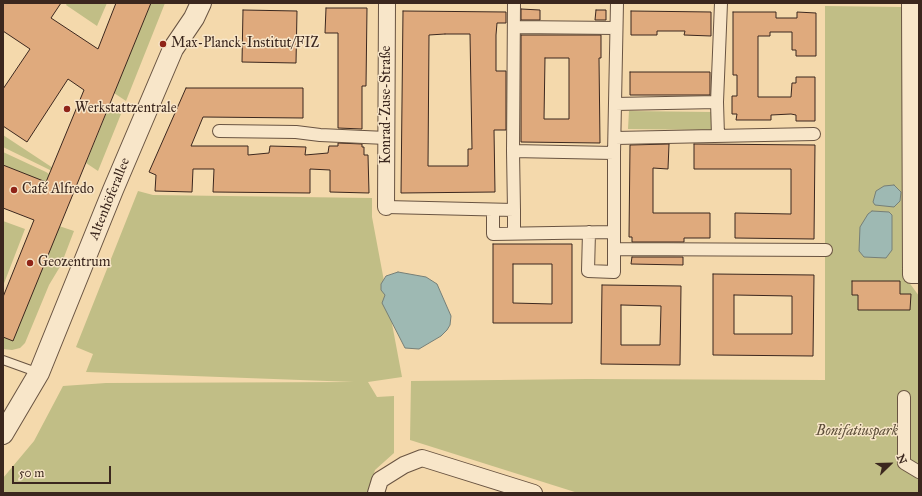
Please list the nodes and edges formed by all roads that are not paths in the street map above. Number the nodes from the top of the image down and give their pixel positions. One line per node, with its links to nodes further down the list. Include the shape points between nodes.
1 (187, 3): 10 (street, Altenhöferallee, via 177,24)
2 (200, 3): 10 (street, Altenhöferallee, via 194,18)
3 (387, 3): 16 (street, Konrad-Zuse-Straße)
4 (514, 3): 8 (street)
5 (617, 3): 9 (street)
6 (721, 3): 11 (street)
7 (910, 3): 28 (street)
8 (514, 27): 9 (street); 18 (street)
9 (616, 28): 12 (street)
10 (173, 49): 30 (street, Altenhöferallee)
11 (717, 102): 12 (street); 15 (street)
12 (615, 104): 17 (street)
13 (219, 131): 16 (street, via 296,132)
14 (814, 134): 15 (street)
15 (718, 136): 17 (street)
16 (386, 138): 20 (street, Konrad-Zuse-Straße)
17 (614, 138): 19 (street)
18 (512, 151): 19 (street); 22 (street)
19 (614, 153): 24 (street)
20 (386, 207): 21 (street)
21 (493, 210): 22 (street); 25 (street, via 493,234)
22 (514, 210): 25 (street)
23 (589, 232): 24 (street); 25 (street); 26 (street, via 588,271 614,272)
24 (614, 232): 26 (street)
25 (514, 233)
26 (614, 249): 27 (street)
27 (826, 250)
28 (915, 275)
29 (3, 360): 30 (lane)
30 (39, 373): 32 (street, Altenhöferallee)
31 (904, 397): 33 (street, via 904,463)
32 (3, 434)
33 (919, 472)
34 (376, 493): 35 (street, via 380,480 404,465 422,458)
35 (534, 493)

